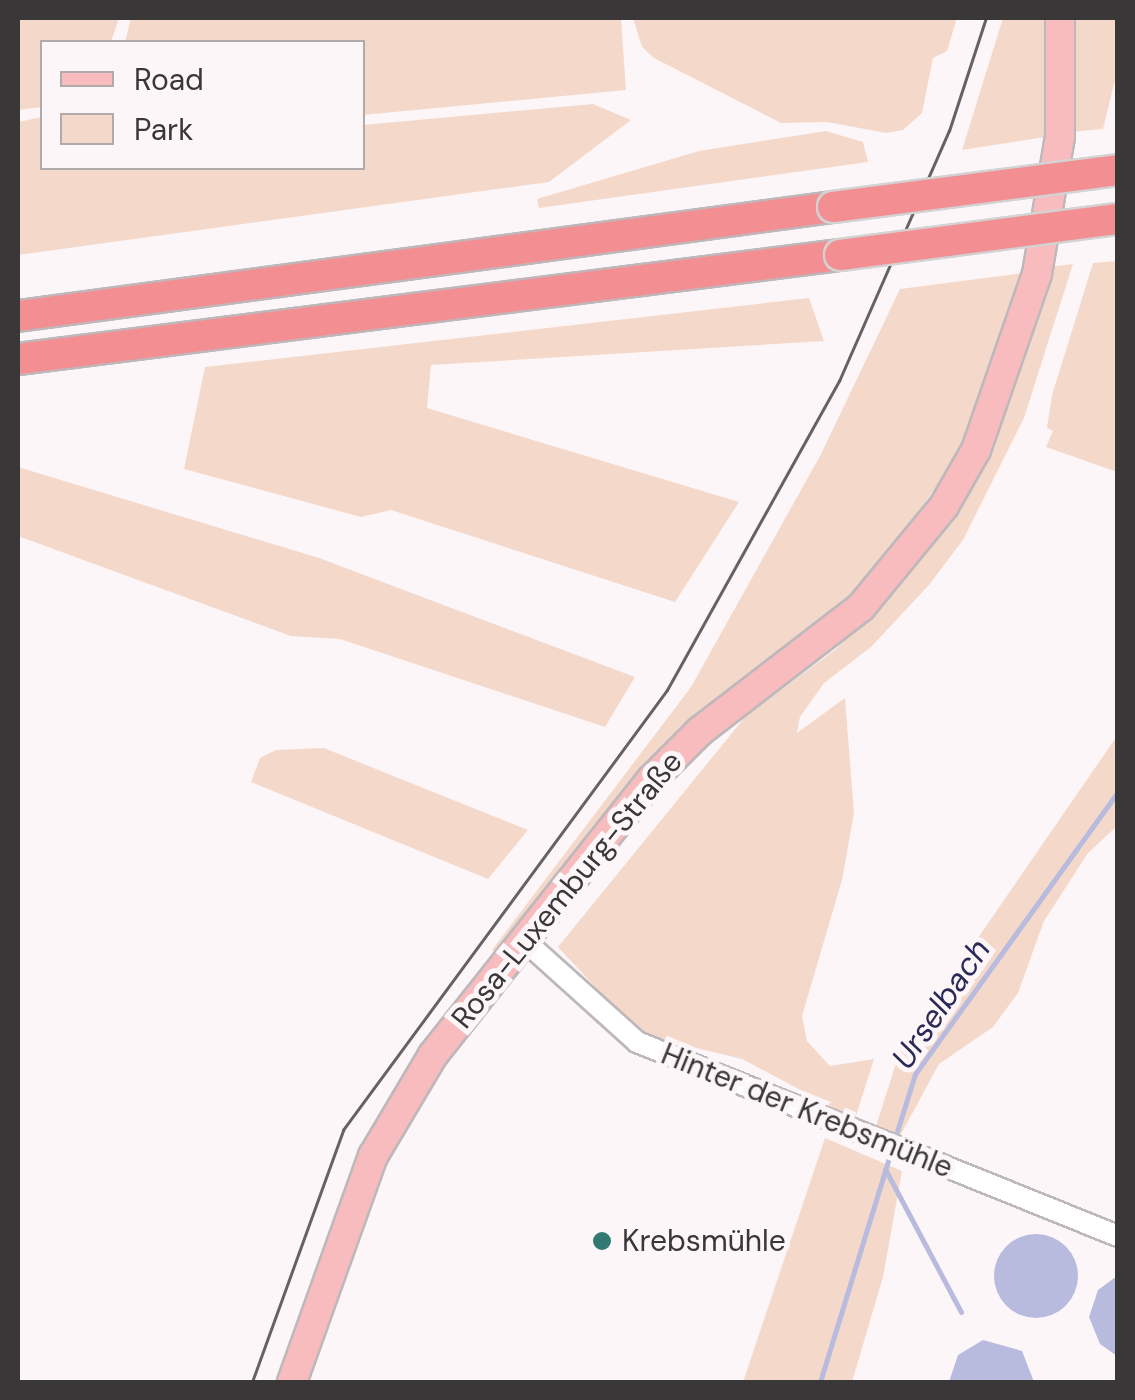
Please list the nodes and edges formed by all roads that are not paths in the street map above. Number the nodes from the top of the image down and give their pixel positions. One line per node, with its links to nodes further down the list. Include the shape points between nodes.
1 (1060, 18): 6 (main road, Rosa-Luxemburg-Straße, via 1060,136 1037,274 1002,388 944,506 862,607 700,731 652,779)
2 (1118, 170): 4 (highway, bridge)
3 (1118, 219): 5 (highway, bridge)
4 (18, 316)
5 (18, 359)
6 (525, 940): 7 (street, Hinter der Krebsmühle, via 637,1042); 8 (main road, Rosa-Luxemburg-Straße, via 434,1055 372,1156)
7 (1118, 1236)
8 (292, 1382)

